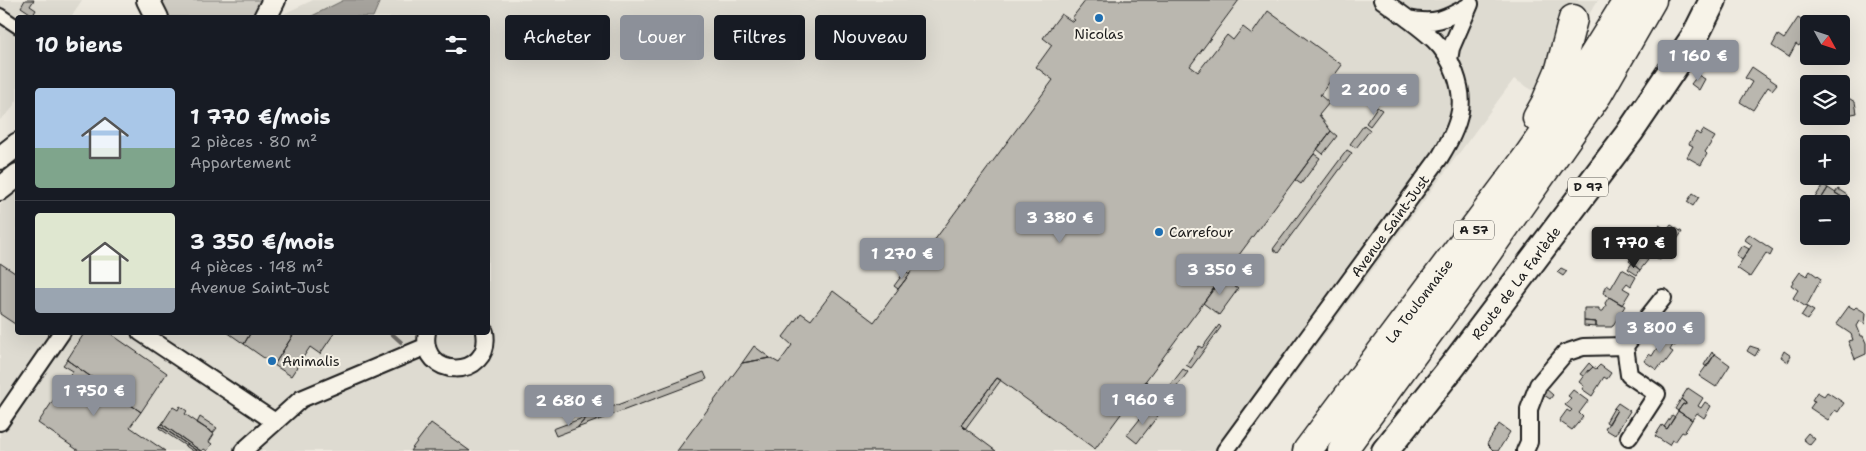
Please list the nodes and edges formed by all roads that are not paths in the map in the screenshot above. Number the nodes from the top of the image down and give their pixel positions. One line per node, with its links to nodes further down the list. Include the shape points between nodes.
1 (147, 0): 8 (main road); 9 (main road)
2 (1382, 0): 10 (street, Avenue Saint-Just)
3 (1628, 0): 23 (highway, La Toulonnaise / A 57, via 1557,114)
4 (1652, 0): 32 (highway, La Toulonnaise / A 57, via 1587,109)
5 (1713, 0): 25 (main road, Route de La Farlède / D 97, via 1695,36 1630,132)
6 (1470, 3): 10 (street, via 1434,22); 13 (street)
7 (0, 15): 12 (street)
8 (139, 15)
9 (155, 15)
10 (1408, 19): 13 (street, Avenue Saint-Just, via 1435,41)
11 (1573, 19): 23 (highway, via 1560,69 1545,104)
12 (15, 25)
13 (1449, 60): 30 (street, Avenue Saint-Just, via 1458,81 1460,110 1452,136)
14 (15, 146): 15 (main road)
15 (0, 158)
16 (15, 177): 17 (main road)
17 (0, 189)
18 (1663, 298): 24 (street)
19 (60, 335): 26 (street)
20 (144, 335): 27 (street)
21 (485, 335): 22 (street, via 480,357 473,364 457,369 441,365 430,353)
22 (427, 336): 27 (street, via 300,399)
23 (1392, 336): 31 (highway, La Toulonnaise / A 57)
24 (1625, 346): 28 (street, via 1629,375 1657,394); 35 (street, via 1583,347 1566,353 1538,385 1529,409 1529,442)
25 (1452, 367): 33 (main road, Route de La Farlède / D 97); 34 (main road, Route de La Farlède / D 97)
26 (0, 422)
27 (275, 422): 29 (street)
28 (1629, 437)
29 (243, 451)
30 (1224, 451)
31 (1307, 451)
32 (1342, 451)
33 (1385, 451)
34 (1396, 451)
35 (1524, 451)

